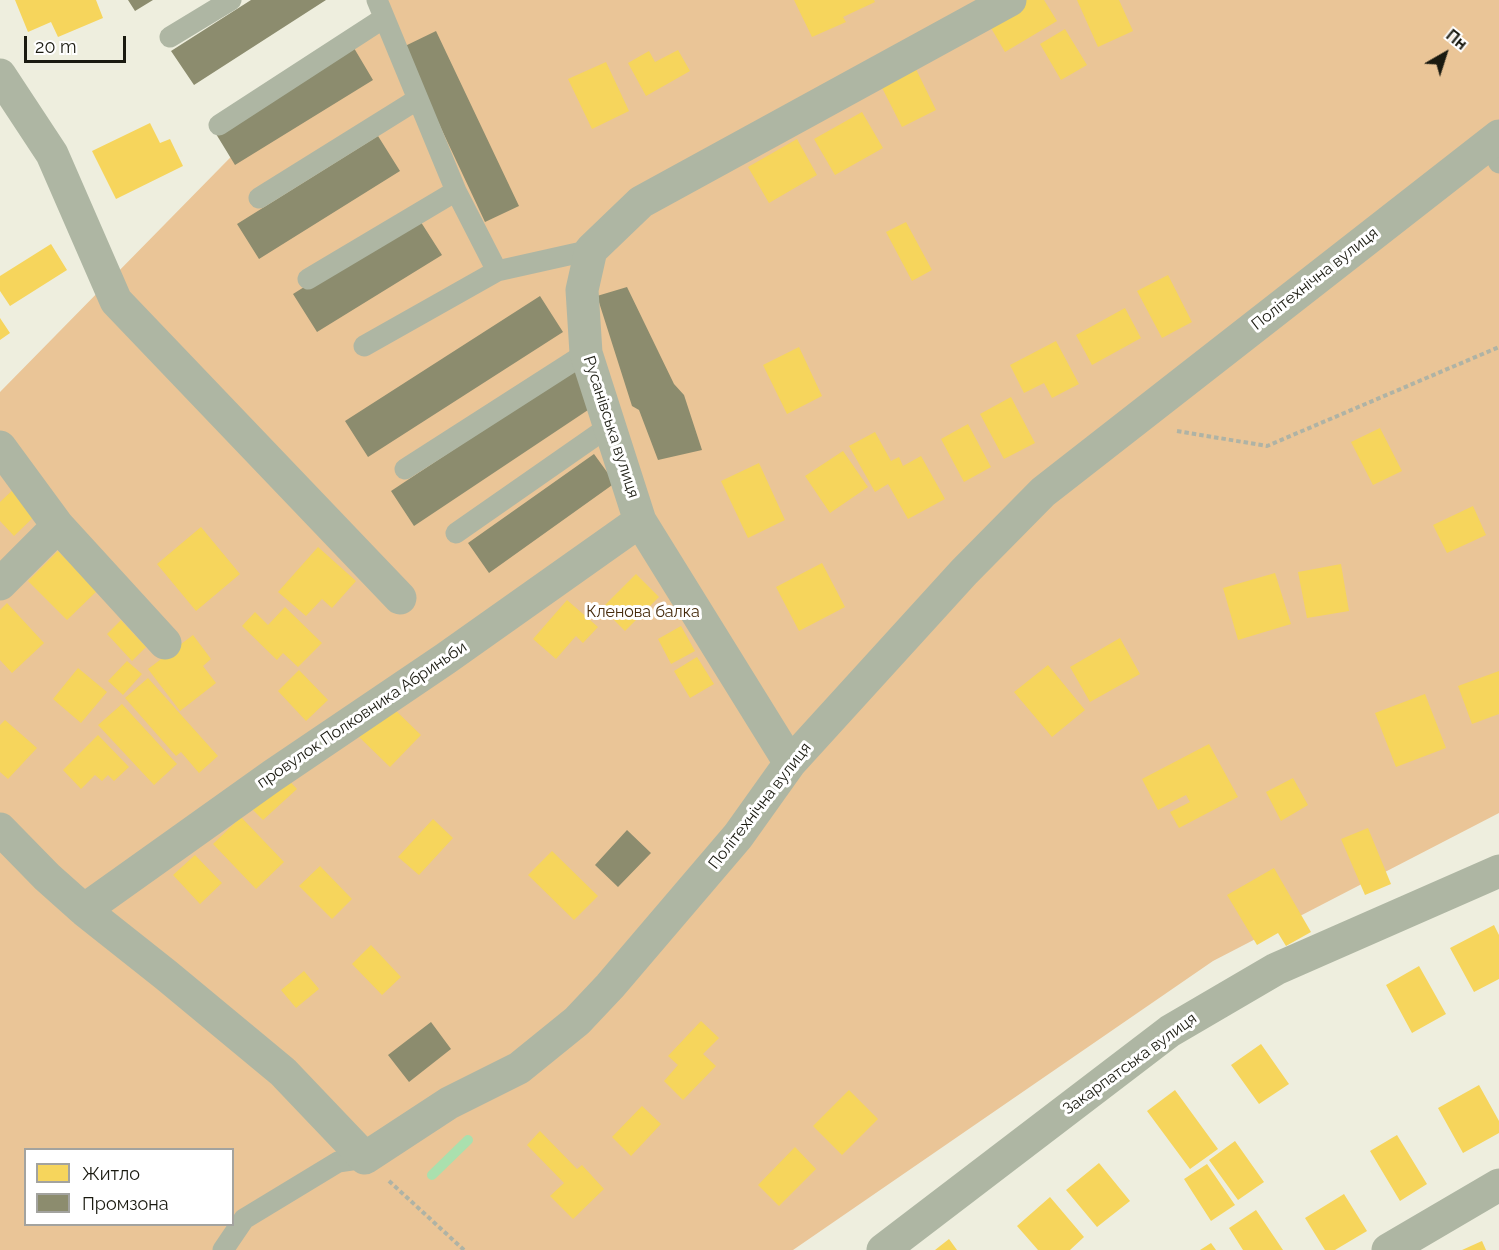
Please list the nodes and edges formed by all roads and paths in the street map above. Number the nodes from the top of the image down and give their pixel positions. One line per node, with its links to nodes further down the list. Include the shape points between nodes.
1 (231, 0): 4 (lane)
2 (1010, 0): 11 (street, via 641,202)
3 (381, 9): 6 (lane); 7 (lane)
4 (170, 37)
5 (0, 75): 25 (street, via 52,154 116,302)
6 (418, 99): 9 (lane); 10 (lane)
7 (219, 125)
8 (1495, 147): 17 (street, Політехнічна вулиця)
9 (456, 191): 12 (lane); 13 (lane)
10 (259, 198)
11 (591, 250): 12 (lane); 16 (street, Русанівська вулиця, via 582,290)
12 (497, 271): 14 (lane)
13 (308, 279)
14 (364, 346)
15 (1499, 347): 17 (path, via 1267,446)
16 (586, 353): 18 (street, Русанівська вулиця); 20 (lane)
17 (1132, 423): 27 (street, Політехнічна вулиця, via 1043,492 964,572)
18 (610, 425): 21 (street, Русанівська вулиця); 23 (lane)
19 (0, 447): 22 (street)
20 (405, 469)
21 (640, 521): 27 (street, Русанівська вулиця); 30 (street, провулок Полковника Абриньби)
22 (58, 526): 24 (street); 26 (street)
23 (456, 533)
24 (0, 584)
25 (400, 598)
26 (165, 644)
27 (790, 763): 31 (street, Політехнічна вулиця, via 738,836 577,1021 519,1068 448,1103)
28 (0, 829): 30 (street)
29 (1499, 871): 35 (street, Закарпатська вулиця, via 1276,969 1170,1031)
30 (84, 910): 31 (street, via 283,1072)
31 (365, 1158): 33 (lane, via 338,1162 244,1219); 34 (path)
32 (1499, 1185): 36 (street)
33 (222, 1250)
34 (464, 1250)
35 (883, 1250)
36 (1388, 1250)

